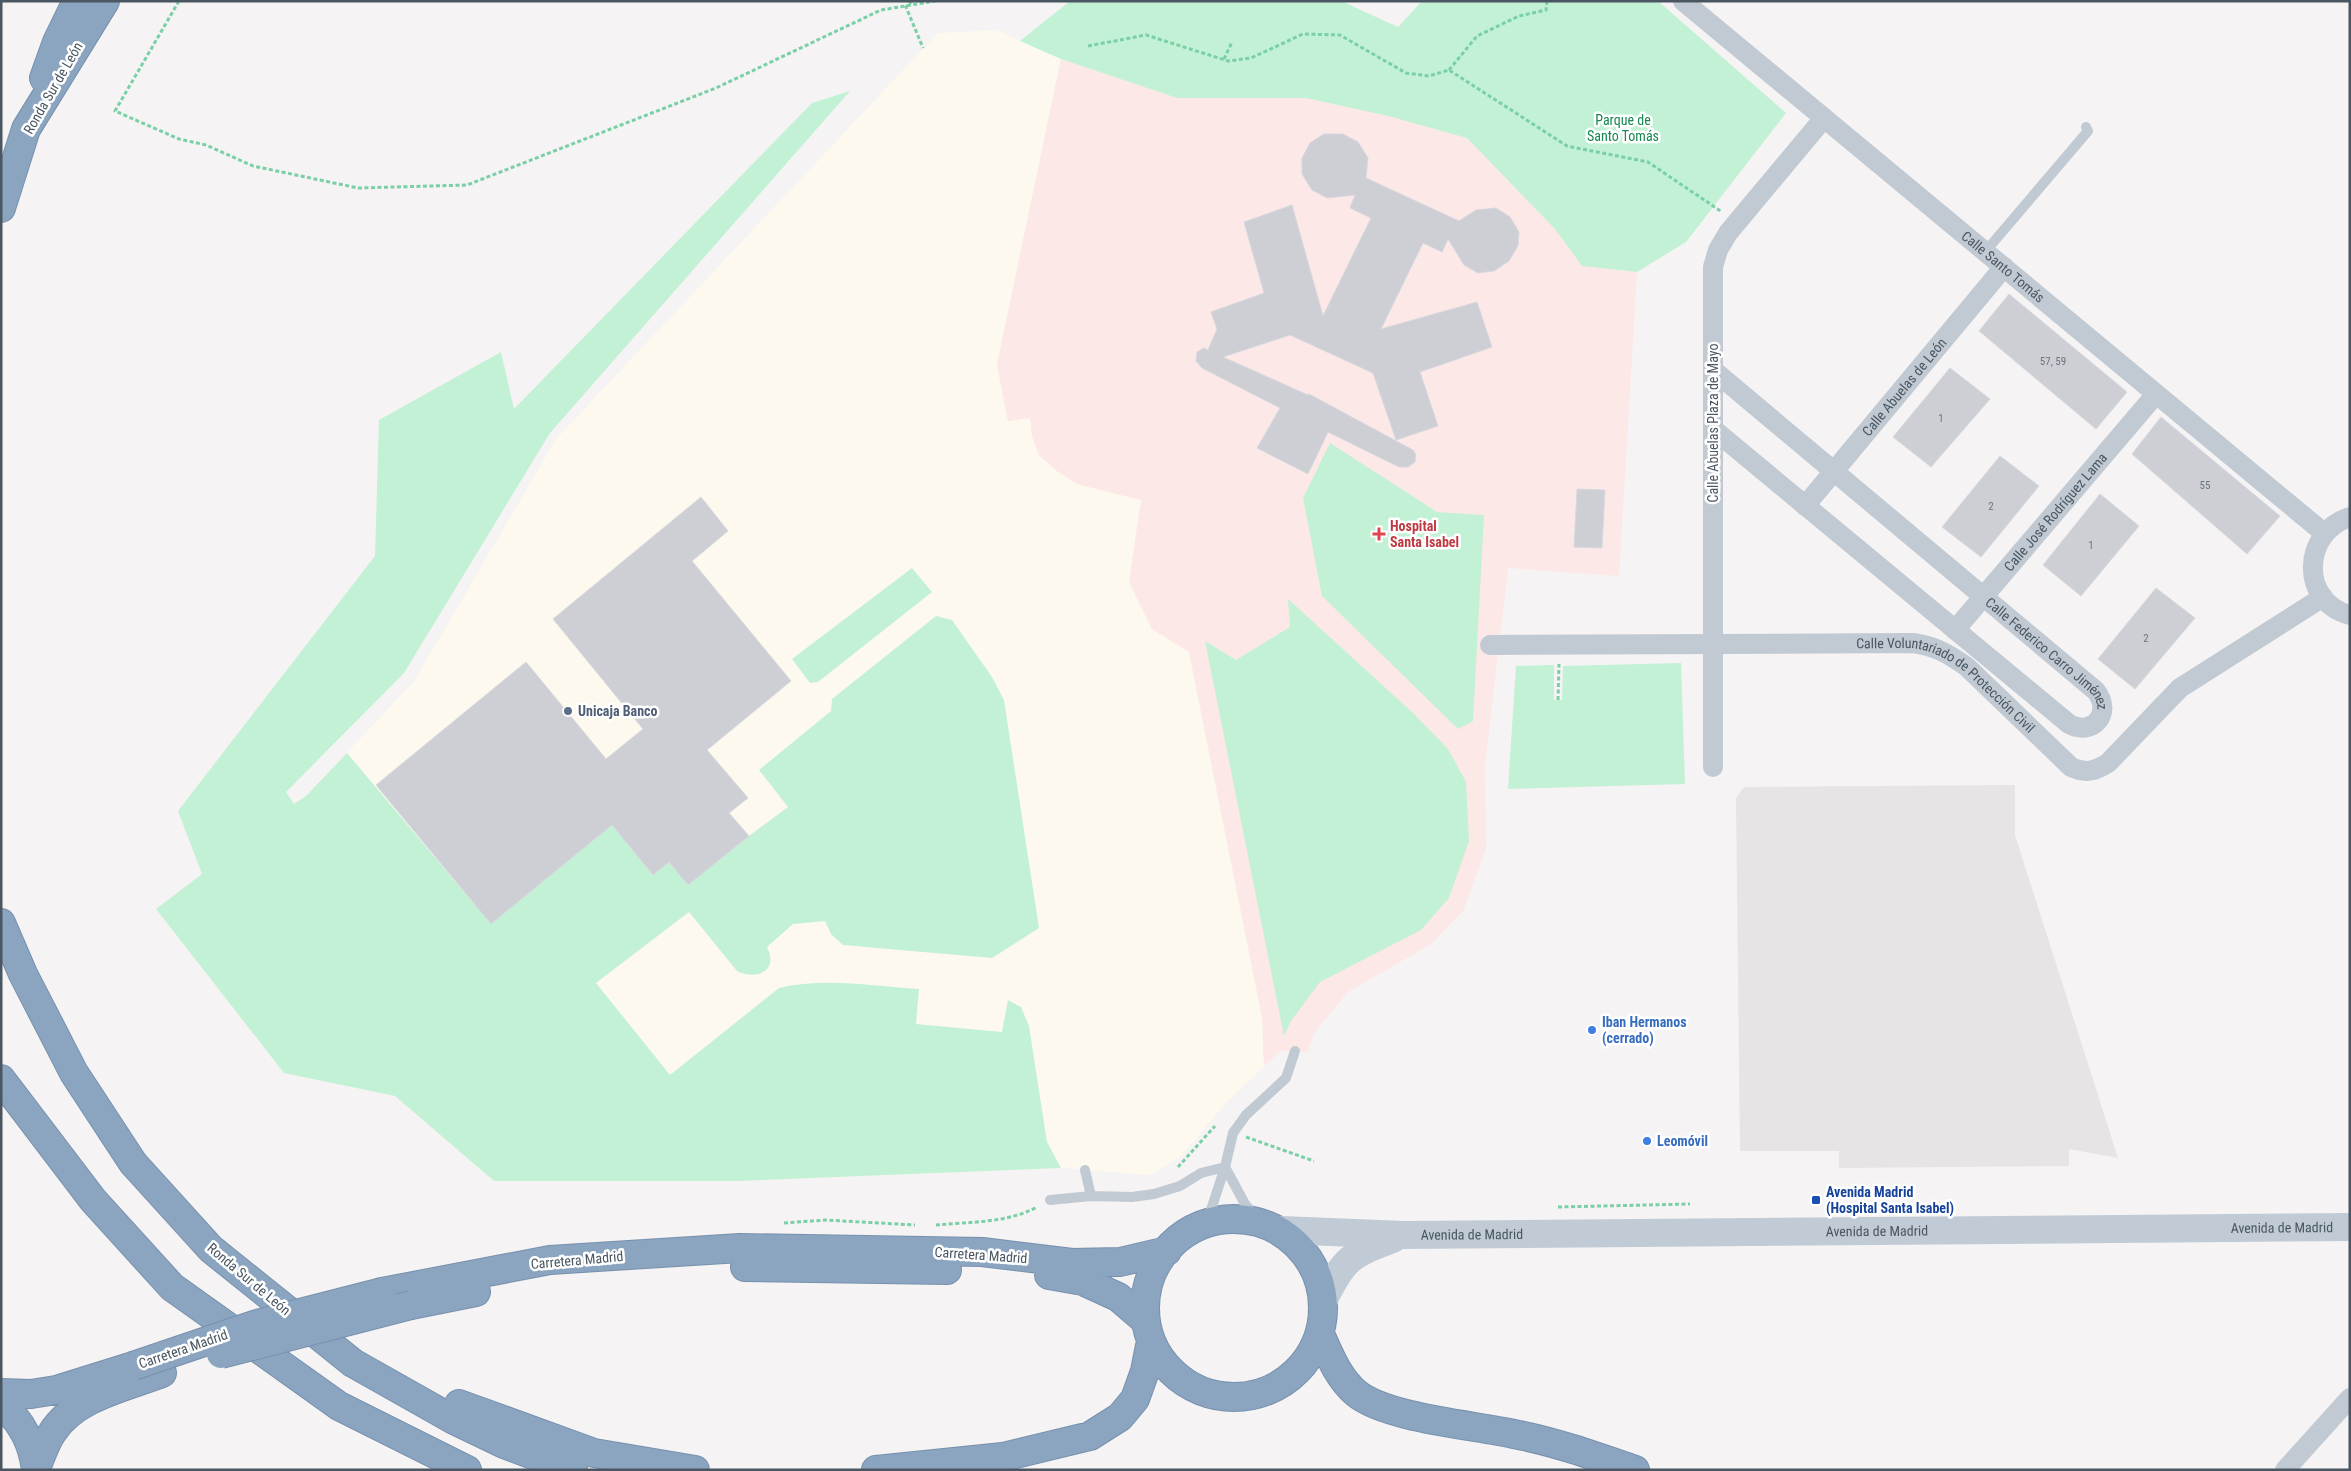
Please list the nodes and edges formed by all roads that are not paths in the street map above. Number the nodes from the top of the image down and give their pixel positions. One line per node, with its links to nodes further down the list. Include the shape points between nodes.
1 (77, 1): 6 (highway, via 57,42)
2 (105, 1): 6 (highway, Ronda Sur de León)
3 (1683, 1): 4 (street, Calle Santo Tomás)
4 (1824, 118): 8 (street, Calle Santo Tomás); 10 (street, Calle Abuelas Plaza de Mayo, via 1736,222 1718,250 1713,267)
5 (2086, 127): 8 (lane, via 2088,131)
6 (26, 129): 7 (highway, Ronda Sur de León)
7 (1, 208)
8 (1985, 252): 9 (street, Calle Santo Tomás)
9 (2004, 268): 11 (street, Calle Santo Tomás); 13 (street, Calle Abuelas de León)
10 (1713, 370): 12 (street, Calle Abuelas Plaza de Mayo); 13 (street, Calle Federico Carro Jiménez)
11 (2156, 394): 16 (street, Calle Santo Tomás); 17 (street, Calle José Rodríguez Lama)
12 (1713, 429): 14 (street, Calle Federico Carro Jiménez); 21 (street, Calle Abuelas Plaza de Mayo)
13 (1833, 471): 14 (street, Calle Abuelas de León); 17 (street, Calle Federico Carro Jiménez)
14 (1805, 506): 20 (street, Calle Federico Carro Jiménez)
15 (2350, 517): 16 (street, via 2339,520)
16 (2324, 533): 18 (street, via 2315,548 2312,565)
17 (1983, 597): 20 (street, Calle José Rodríguez Lama); 20 (street, Calle Federico Carro Jiménez, via 2096,691 2104,708 2095,724 2077,729 2069,724)
18 (2322, 597): 19 (street, via 2333,608); 21 (street, Calle Voluntariado de Protección Civil, via 2193,678 2168,699 2108,763 2096,770 2083,772 2072,767 1967,667 1932,646 1913,643)
19 (2350, 615)
20 (1955, 630)
21 (1714, 644): 22 (street, Calle Voluntariado de Protección Civil); 23 (street, Calle Abuelas Plaza de Mayo)
22 (1490, 646)
23 (1713, 767)
24 (1, 923): 39 (highway, Ronda Sur de León, via 23,974 74,1073 133,1163 211,1250)
25 (1295, 1051): 27 (lane, via 1286,1078 1246,1115 1233,1133)
26 (1, 1079): 43 (highway, via 93,1200 172,1287)
27 (1225, 1167): 29 (lane, via 1201,1173 1180,1186 1154,1194); 31 (lane); 32 (lane, via 1245,1204)
28 (1085, 1170): 29 (lane)
29 (1091, 1196): 30 (lane)
30 (1050, 1200)
31 (1206, 1225): 32 (highway, via 1242,1218); 35 (highway, via 1185,1235)
32 (1270, 1226): 34 (main road, Avenida de Madrid); 36 (highway, via 1302,1249 1317,1273)
33 (2350, 1227): 34 (main road, Avenida de Madrid)
34 (1404, 1235): 36 (main road, Avenida de Madrid, via 1362,1250 1348,1259)
35 (1167, 1251): 37 (highway, via 1155,1270 1146,1295); 40 (highway, Carretera Madrid, bridge, via 1120,1262 1072,1263 982,1252 740,1248 550,1260 382,1292 257,1324 56,1390 31,1394)
36 (1323, 1301): 38 (highway)
37 (1148, 1330): 38 (highway, via 1164,1365 1184,1384 1209,1395 1237,1398 1264,1393 1288,1379 1307,1359); 44 (highway, Carretera Madrid, bridge, via 1118,1297 1084,1281 1018,1270 729,1266 638,1269 518,1283 411,1305 223,1353 83,1403 52,1432); 49 (highway, via 1145,1371 1135,1399 1120,1417 1090,1436 1003,1457)
38 (1320, 1334): 50 (highway, via 1337,1370 1356,1393 1374,1402 1407,1414 1566,1446)
39 (353, 1363): 47 (highway, Ronda Sur de León, via 454,1420); 48 (highway, via 594,1453)
40 (1, 1393)
41 (2350, 1398): 51 (street)
42 (1, 1404): 44 (highway, Carretera Madrid, via 10,1411 28,1437)
43 (340, 1406): 45 (highway, via 389,1453); 46 (highway)
44 (36, 1469)
45 (423, 1470)
46 (467, 1470)
47 (573, 1470)
48 (695, 1470)
49 (876, 1470)
50 (1635, 1470)
51 (2285, 1470)

